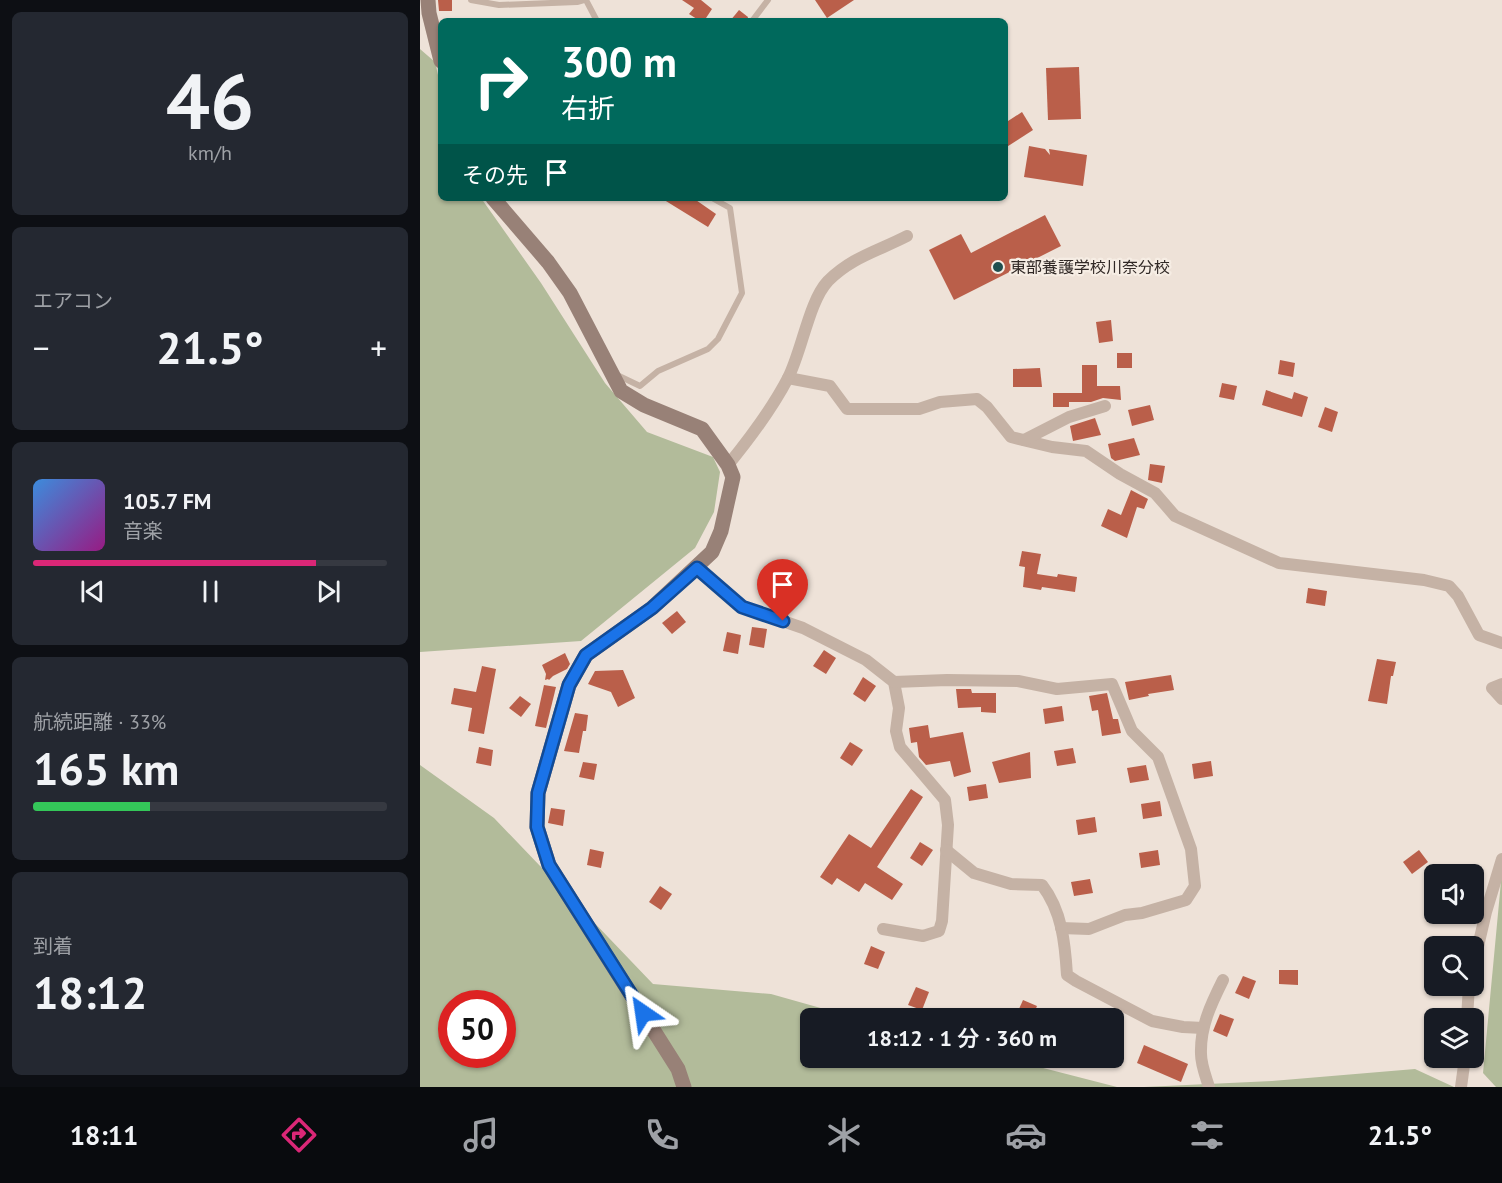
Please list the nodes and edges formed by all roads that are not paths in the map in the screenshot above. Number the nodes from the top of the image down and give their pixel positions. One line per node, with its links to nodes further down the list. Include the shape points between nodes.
1 (428, 0): 7 (main road)
2 (471, 0): 3 (lane, via 499,5)
3 (585, 0): 5 (lane)
4 (768, 0): 6 (lane)
5 (595, 18)
6 (754, 18)
7 (438, 49)
8 (496, 201): 11 (main road, via 570,293)
9 (717, 201): 11 (lane, via 730,208 742,293 718,339 708,349 658,371 640,386)
10 (907, 236): 12 (street, via 851,261 826,282)
11 (609, 371): 15 (main road, via 621,391 702,429)
12 (788, 378): 14 (street, via 830,386 847,409 919,409 940,402 977,399 1011,437); 15 (street)
13 (1106, 406): 14 (street, via 1069,417)
14 (1024, 440): 17 (street, via 1086,451 1155,493 1175,516 1279,562 1449,586 1479,635)
15 (728, 465): 16 (main road, via 733,477 721,531 712,552)
16 (697, 568): 18 (street, via 742,607 803,628 866,660); 29 (main road, via 652,608 586,655 569,685 544,771 538,793 537,827 549,865 678,1069)
17 (1502, 643)
18 (894, 682): 21 (street, via 900,747 945,800); 23 (street, via 1018,681 1057,689 1112,684 1132,731 1158,757 1191,849 1194,886 1186,900 1125,915 1089,929)
19 (1502, 684): 20 (street, via 1492,688)
20 (1502, 699)
21 (946, 850): 23 (street, via 974,873 1011,884 1042,885 1052,899); 24 (street, via 939,931 923,936)
22 (1502, 859): 25 (street)
23 (1061, 928): 27 (street, via 1067,975 1152,1021)
24 (883, 929)
25 (1480, 936)
26 (1223, 980): 27 (street)
27 (1203, 1028): 30 (street, via 1201,1056)
28 (1464, 1068): 31 (street)
29 (684, 1087)
30 (1209, 1087)
31 (1461, 1087)

